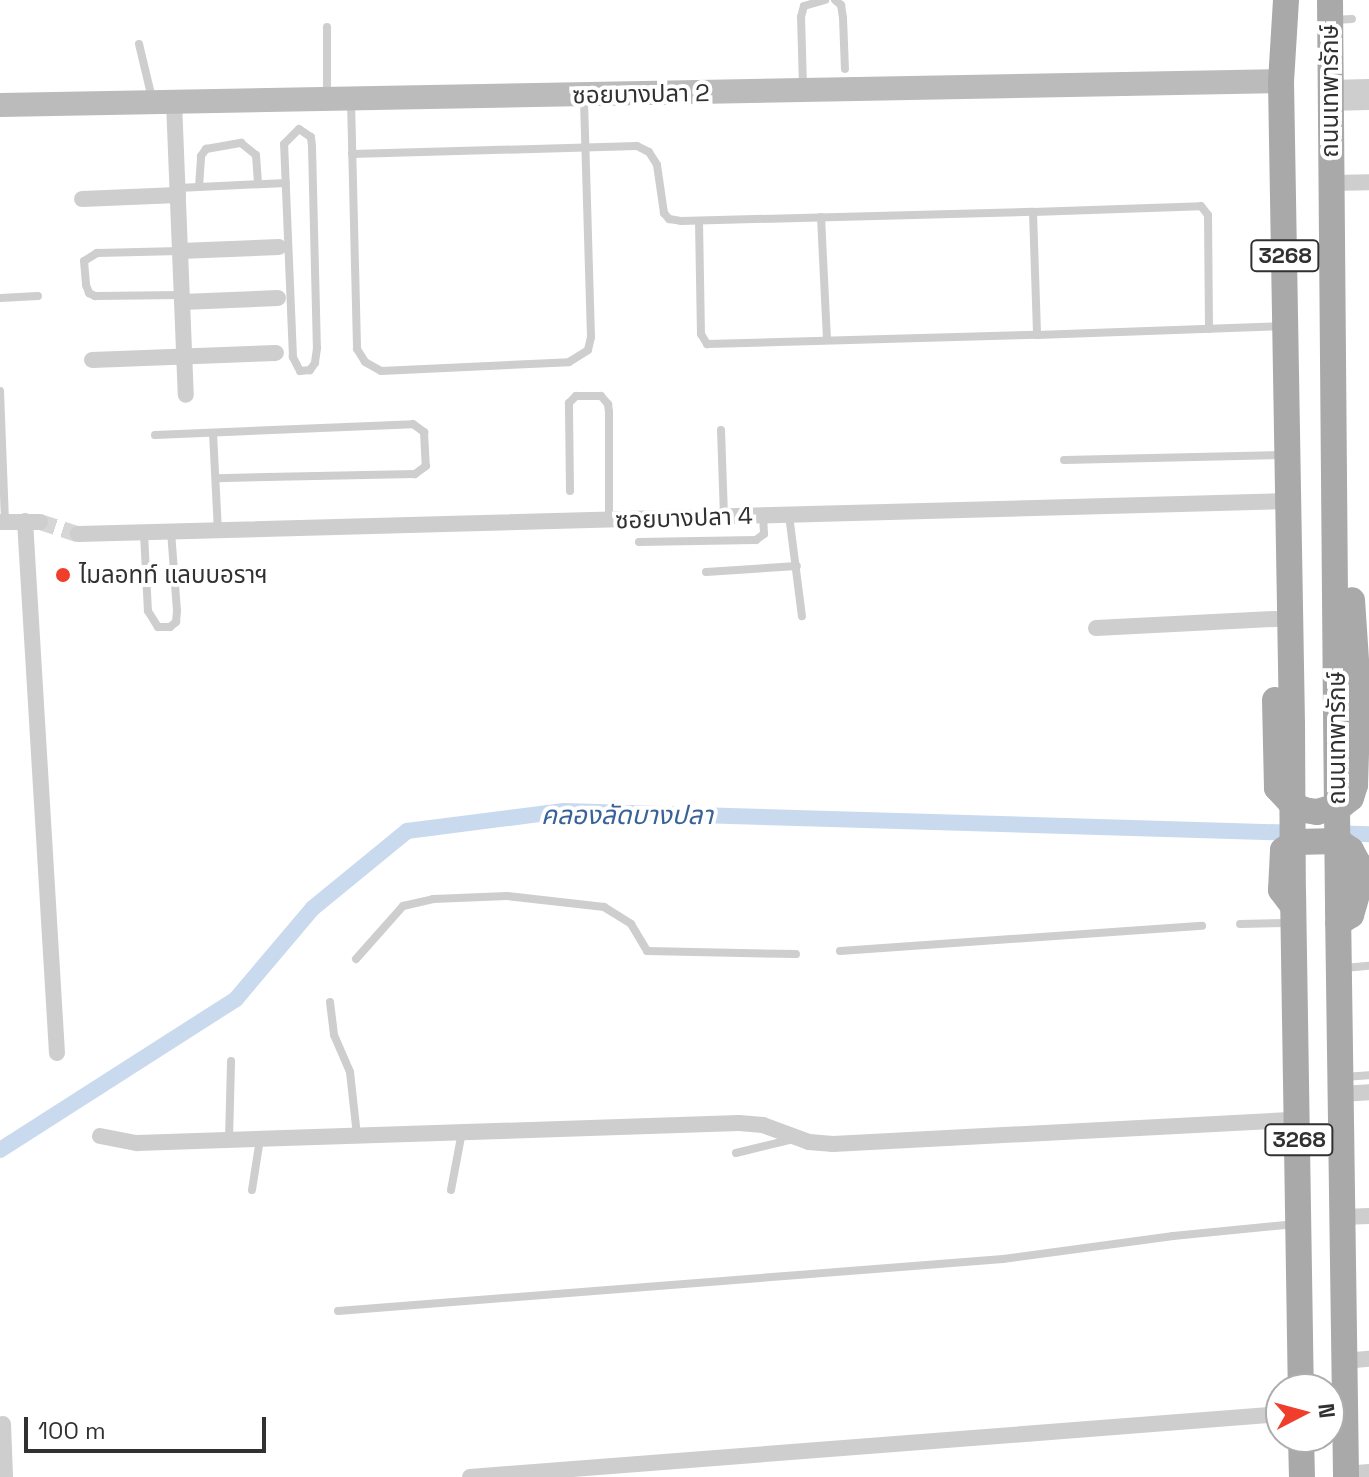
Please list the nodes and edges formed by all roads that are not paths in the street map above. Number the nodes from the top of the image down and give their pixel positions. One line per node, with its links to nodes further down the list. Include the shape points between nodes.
1 (825, 0): 10 (lane, via 804,6 801,17)
2 (835, 0): 7 (lane, via 843,18)
3 (1286, 0): 8 (main road, ถนนเทพารักษ์ / 3268)
4 (1337, 13): 12 (main road, ถนนเทพารักษ์ / 3268)
5 (327, 27): 13 (lane)
6 (139, 44): 15 (lane)
7 (845, 69)
8 (1281, 81): 10 (street, ซอยบางปลา 2); 35 (main road, ถนนเทพารักษ์ / 3268)
9 (1369, 87): 12 (street)
10 (803, 91): 11 (street, ซอยบางปลา 2)
11 (584, 96): 13 (street, ซอยบางปลา 2); 17 (lane)
12 (1328, 96): 14 (street); 21 (main road, ถนนเทพารักษ์ / 3268)
13 (340, 100): 15 (street, ซอยบางปลา 2); 18 (lane)
14 (1369, 102)
15 (164, 103): 16 (street, ซอยบางปลา 2); 24 (street)
16 (0, 105)
17 (586, 148): 18 (lane); 18 (lane, via 591,337 581,357 547,364 381,371 365,362 357,349); 28 (lane, via 637,146 649,152 657,165 664,213 669,219)
18 (352, 154)
19 (1369, 182): 21 (street)
20 (286, 183): 20 (lane, via 293,357 300,371 310,370 317,348 312,147 306,131 295,131 284,144); 22 (lane)
21 (1330, 183): 51 (main road, ถนนเทพารักษ์ / 3268)
22 (258, 184): 23 (lane); 23 (lane, via 256,155 241,143 206,149)
23 (199, 187): 24 (lane)
24 (178, 191): 25 (street); 30 (street)
25 (82, 199)
26 (1033, 212): 27 (lane); 36 (lane, via 1201,206 1208,215); 37 (lane)
27 (821, 217): 28 (lane); 38 (lane)
28 (699, 221): 38 (lane, via 702,341)
29 (279, 247): 30 (street)
30 (180, 251): 34 (street); 34 (lane, via 97,253 84,261 86,285 95,296)
31 (38, 296): 32 (lane)
32 (0, 298)
33 (278, 298): 34 (street)
34 (182, 299): 40 (street)
35 (1286, 326): 36 (lane); 47 (main road, ถนนเทพารักษ์ / 3268)
36 (1209, 329): 37 (lane)
37 (1037, 335): 38 (lane)
38 (827, 339)
39 (276, 353): 40 (street)
40 (184, 355): 41 (street); 43 (street)
41 (92, 360)
42 (0, 391): 57 (lane)
43 (186, 395)
44 (721, 430): 55 (lane)
45 (213, 433): 46 (lane); 49 (lane); 49 (lane, via 413,424 424,432 426,466 415,474)
46 (155, 435)
47 (1289, 455): 48 (lane); 52 (main road, ถนนเทพารักษ์ / 3268)
48 (1064, 460)
49 (217, 478): 58 (lane)
50 (570, 491): 56 (lane, via 569,403 576,396 601,396 609,412)
51 (1334, 494): 65 (main road); 71 (main road, ถนนเทพารักษ์ / 3268, bridge)
52 (1290, 507): 53 (street, ซอยบางปลา 4); 67 (main road); 70 (main road, ถนนเทพารักษ์ / 3268, bridge)
53 (789, 515): 54 (street, ซอยบางปลา 4); 63 (lane)
54 (763, 516): 55 (street, ซอยบางปลา 4); 62 (lane, via 764,534 756,540)
55 (724, 517): 56 (street, ซอยบางปลา 4)
56 (609, 520): 58 (street, ซอยบางปลา 4)
57 (3, 522): 80 (street, via 32,522)
58 (218, 531): 59 (street, ซอยบางปลา 4)
59 (171, 532): 60 (street, ซอยบางปลา 4); 60 (lane, via 177,611 170,627 158,627 148,611)
60 (144, 533): 61 (street, ซอยบางปลา 4)
61 (78, 534)
62 (639, 542)
63 (797, 566): 64 (lane); 66 (lane)
64 (706, 572)
65 (1360, 603): 69 (main road)
66 (802, 616)
67 (1276, 619): 68 (street); 69 (main road, via 1277,788 1293,805 1317,812 1351,798)
68 (1096, 628)
69 (1363, 677)
70 (1293, 907): 71 (main road, via 1281,890 1283,850 1295,842 1338,841 1358,863 1351,915); 72 (lane); 85 (main road, ถนนเทพารักษ์ / 3268)
71 (1338, 916): 78 (main road, ถนนเทพารักษ์ / 3268)
72 (1240, 924)
73 (1202, 926): 74 (lane)
74 (840, 951)
75 (796, 954): 76 (lane, via 647,951 631,924 604,907 507,896 433,899 403,906)
76 (356, 959)
77 (1369, 966): 78 (lane)
78 (1339, 968): 83 (main road, ถนนเทพารักษ์ / 3268)
79 (330, 1002): 87 (lane, via 334,1035 350,1072)
80 (57, 1053)
81 (231, 1061): 91 (lane)
82 (1369, 1075): 83 (lane)
83 (1342, 1085): 84 (street); 96 (main road, ถนนเทพารักษ์ / 3268)
84 (1369, 1092)
85 (1298, 1120): 90 (street, via 858,1144 820,1145); 97 (main road, ถนนเทพารักษ์ / 3268)
86 (462, 1131): 87 (street); 90 (street, via 739,1123); 94 (lane)
87 (357, 1135): 89 (street)
88 (100, 1136): 91 (street, via 137,1143)
89 (261, 1138): 91 (street); 93 (lane)
90 (798, 1138): 92 (lane)
91 (229, 1139)
92 (736, 1153)
93 (252, 1190)
94 (451, 1190)
95 (1369, 1216): 96 (street)
96 (1343, 1217): 99 (main road, ถนนเทพารักษ์ / 3268)
97 (1299, 1224): 98 (lane, via 1003,1259); 100 (main road, ถนนเทพารักษ์ / 3268)
98 (338, 1311)
99 (1356, 1360): 104 (main road, ถนนเทพารักษ์ / 3268)
100 (1301, 1373)
101 (1265, 1415): 106 (street)
102 (3, 1424): 105 (street)
103 (1301, 1453): 107 (main road)
104 (1354, 1475)
105 (5, 1477)
106 (470, 1477)
107 (1302, 1477)

